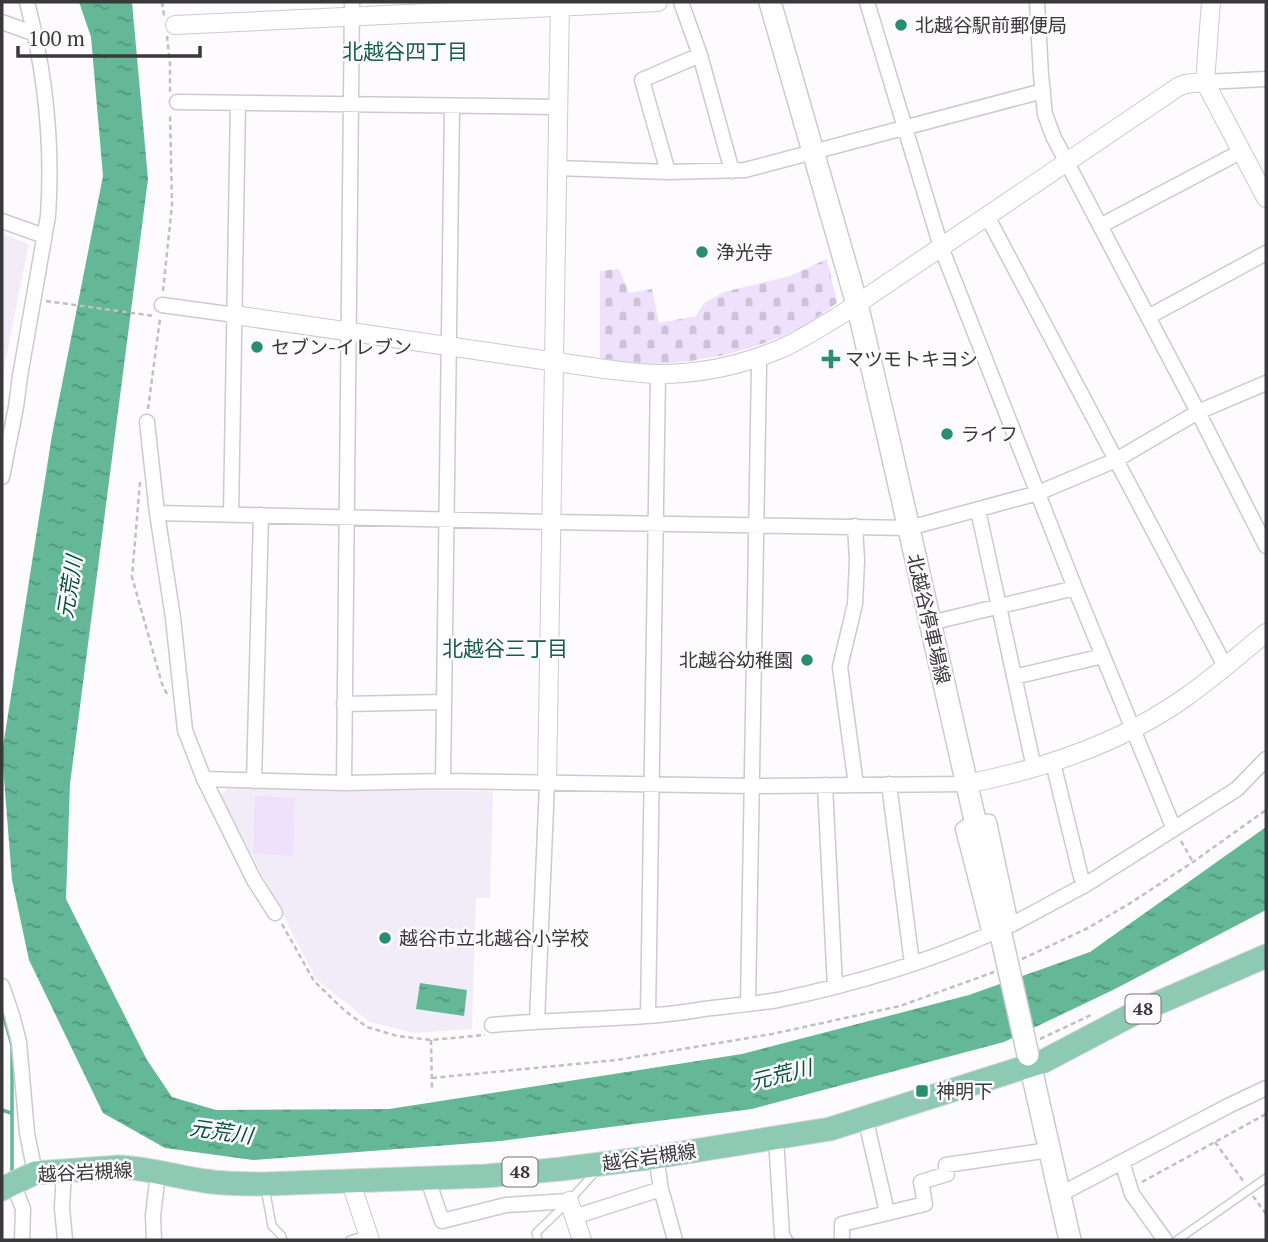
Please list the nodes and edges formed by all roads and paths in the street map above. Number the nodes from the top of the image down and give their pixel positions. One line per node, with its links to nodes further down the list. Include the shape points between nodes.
1 (27, 2): 13 (street)
2 (659, 2): 8 (street)
3 (681, 2): 14 (street)
4 (770, 2): 24 (main road, 北越谷停車場線)
5 (867, 2): 23 (street)
6 (1037, 2): 17 (street)
7 (1210, 2): 16 (street)
8 (560, 4): 9 (street); 22 (street)
9 (435, 7): 10 (street)
10 (352, 9): 12 (street); 20 (street)
11 (2, 22): 13 (street)
12 (170, 26): 39 (path, via 172,205)
13 (35, 34): 34 (street, via 49,148)
14 (700, 55): 28 (street); 29 (street, via 642,80)
15 (1266, 79): 16 (street)
16 (1205, 82): 25 (street); 26 (street, via 1178,87)
17 (1043, 91): 23 (street); 26 (street, via 1045,114)
18 (177, 102): 19 (street)
19 (238, 103): 20 (street); 40 (street)
20 (351, 104): 21 (street); 42 (street)
21 (452, 106): 22 (street); 43 (street)
22 (558, 107): 27 (street)
23 (905, 127): 24 (street); 35 (street)
24 (813, 151): 28 (street); 38 (main road, 北越谷停車場線)
25 (1242, 151): 30 (street); 33 (street)
26 (1066, 162): 31 (street); 33 (street)
27 (557, 168): 29 (street); 45 (street)
28 (732, 171): 29 (street)
29 (668, 172)
30 (1266, 198)
31 (987, 216): 35 (street); 50 (street)
32 (2, 221): 34 (street)
33 (1100, 226): 41 (street)
34 (44, 236): 52 (street)
35 (941, 247): 38 (street); 53 (street)
36 (1266, 253): 41 (street)
37 (36, 299): 39 (path)
38 (857, 304): 44 (street, via 806,336); 64 (main road, 北越谷停車場線)
39 (160, 311): 40 (street); 49 (path)
40 (235, 315): 42 (street); 56 (street)
41 (1148, 317): 48 (street)
42 (348, 331): 43 (street); 58 (street)
43 (449, 346): 45 (street); 59 (street)
44 (757, 357): 46 (street, via 712,369); 62 (street)
45 (554, 362): 46 (street); 60 (street)
46 (657, 374): 61 (street)
47 (1266, 383): 48 (street)
48 (1198, 412): 50 (street); 65 (street)
49 (147, 422): 55 (street)
50 (1116, 460): 53 (street); 71 (street)
51 (141, 474): 73 (path, via 132,577)
52 (2, 477)
53 (1038, 493): 54 (street); 66 (street)
54 (978, 510): 64 (street); 67 (street)
55 (157, 513): 56 (street); 80 (street, via 184,730)
56 (231, 515): 57 (street)
57 (261, 515): 58 (street); 81 (street)
58 (346, 517): 59 (street); 75 (street)
59 (447, 520): 60 (street); 74 (street)
60 (551, 522): 61 (street); 84 (street)
61 (656, 524): 62 (street); 86 (street)
62 (757, 526): 63 (street); 90 (street)
63 (855, 526): 64 (street); 88 (street, via 855,604 841,667)
64 (909, 528): 68 (main road, 北越谷停車場線)
65 (1266, 546)
66 (1075, 588): 67 (street); 70 (street)
67 (999, 606): 68 (street); 72 (street)
68 (930, 623): 85 (main road, 北越谷停車場線)
69 (1266, 633): 71 (street)
70 (1103, 656): 72 (street); 76 (street)
71 (1225, 666): 76 (street)
72 (1014, 677): 79 (street)
73 (168, 696)
74 (444, 702): 75 (street); 82 (street)
75 (344, 704): 83 (street)
76 (1134, 728): 78 (street); 92 (street)
77 (1266, 759): 92 (street, via 1237,789)
78 (1053, 762): 79 (street); 94 (street)
79 (1034, 768): 85 (street)
80 (204, 779): 81 (street); 95 (street)
81 (254, 781): 83 (street)
82 (443, 781): 83 (street); 84 (street)
83 (344, 783)
84 (547, 783): 86 (street); 104 (street)
85 (966, 784): 89 (street); 91 (main road, 北越谷停車場線)
86 (651, 785): 90 (street); 103 (street)
87 (825, 785): 88 (street); 90 (street); 99 (street)
88 (856, 785): 89 (street)
89 (889, 785): 96 (street)
90 (752, 786): 100 (street)
91 (975, 821): 94 (street, via 989,822 1011,925); 96 (street, via 963,829 990,934); 107 (main road, 北越谷停車場線, bridge)
92 (1177, 835): 93 (path); 94 (street)
93 (1193, 862)
94 (1085, 885)
95 (275, 913): 106 (path, via 314,981 345,1012 377,1030)
96 (912, 964): 99 (street)
97 (1264, 964): 107 (main road, 越谷岩槻線 / 48, via 1137,1012 1058,1054)
98 (2, 986): 101 (street)
99 (835, 987): 100 (street)
100 (748, 1004): 103 (street)
101 (7, 1013): 119 (street, via 19,1042)
102 (1094, 1014): 107 (path)
103 (648, 1016): 104 (street)
104 (537, 1021): 105 (street)
105 (492, 1030): 106 (path)
106 (431, 1040): 109 (path)
107 (1031, 1054): 111 (main road, 越谷岩槻線 / 48); 114 (main road, 北越谷停車場線)
108 (1266, 1088): 116 (street)
109 (432, 1090)
110 (1266, 1114): 113 (path)
111 (865, 1117): 112 (main road, 越谷岩槻線 / 48, via 830,1129); 131 (street)
112 (776, 1138): 115 (main road, 越谷岩槻線 / 48); 142 (street)
113 (1215, 1142): 127 (path); 128 (path)
114 (1049, 1150): 129 (main road, 北越谷停車場線); 131 (street, via 946,1165 947,1174 921,1182 925,1204)
115 (656, 1157): 117 (main road, 越谷岩槻線 / 48); 126 (street)
116 (1122, 1162): 127 (street); 129 (street)
117 (602, 1164): 121 (main road, 越谷岩槻線 / 48); 130 (lane)
118 (64, 1171): 119 (main road, 越谷岩槻線 / 48); 120 (main road, 越谷岩槻線 / 48, via 132,1167); 135 (street)
119 (35, 1173): 125 (main road, 越谷岩槻線 / 48)
120 (158, 1173): 124 (main road, 越谷岩槻線 / 48, via 230,1184); 136 (street)
121 (427, 1177): 123 (main road, 越谷岩槻線 / 48); 130 (street, via 442,1221 506,1205)
122 (1266, 1178): 128 (lane)
123 (350, 1180): 124 (main road, 越谷岩槻線 / 48); 133 (street)
124 (265, 1184): 137 (lane, via 272,1226)
125 (6, 1185): 134 (street, via 23,1209)
126 (661, 1189): 130 (street); 141 (street)
127 (1130, 1189): 145 (street)
128 (1248, 1189): 132 (path); 146 (lane)
129 (1059, 1195): 144 (main road, 北越谷停車場線)
130 (572, 1209): 139 (lane, via 536,1233); 140 (street)
131 (887, 1212): 143 (street, via 842,1224)
132 (1266, 1214)
133 (369, 1237): 138 (lane)
134 (22, 1240)
135 (65, 1240)
136 (154, 1240)
137 (283, 1240)
138 (350, 1240)
139 (538, 1240)
140 (582, 1240)
141 (675, 1240)
142 (785, 1240)
143 (842, 1240)
144 (1070, 1240)
145 (1164, 1240)
146 (1177, 1240)

